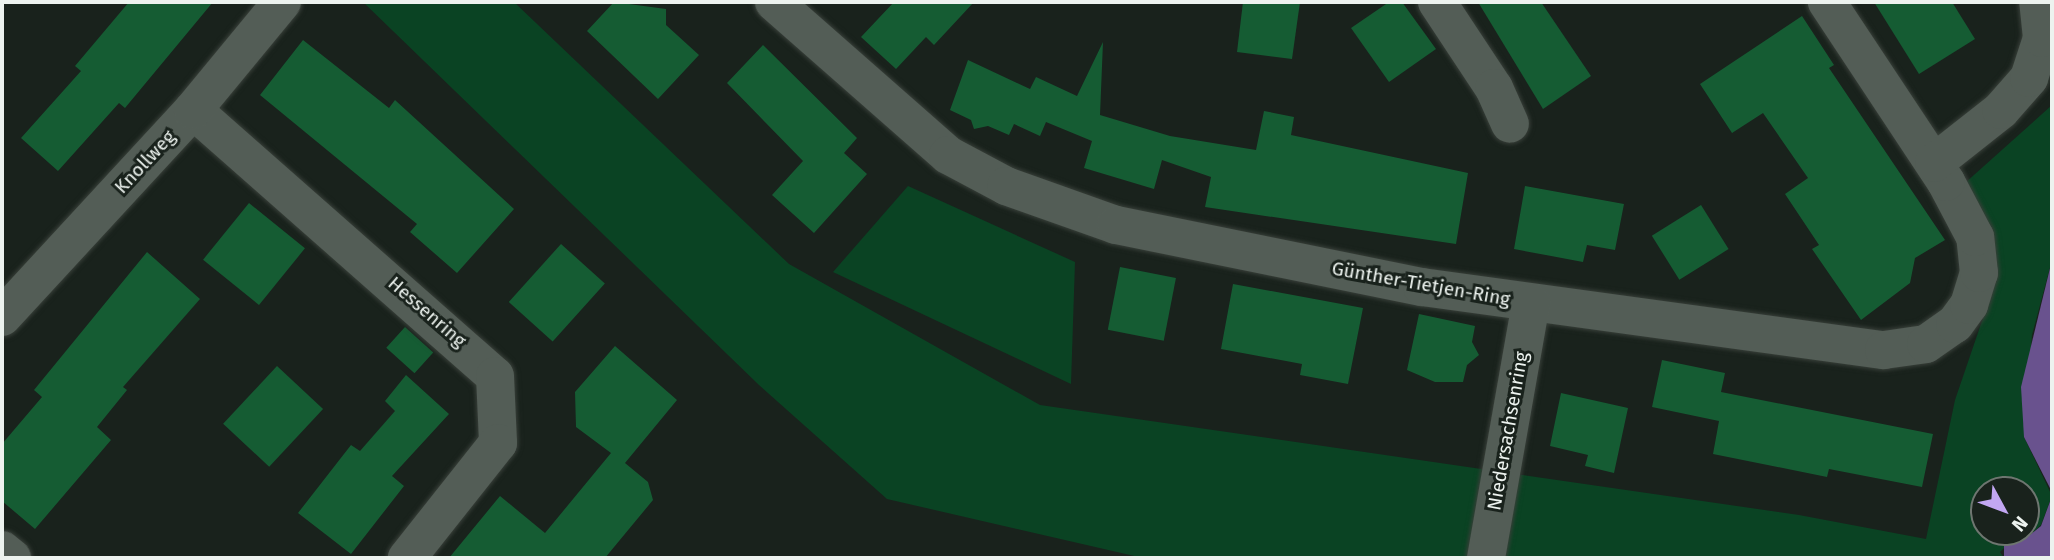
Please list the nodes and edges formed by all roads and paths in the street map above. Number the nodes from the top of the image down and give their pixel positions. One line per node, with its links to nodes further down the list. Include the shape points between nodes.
1 (282, 2): 6 (street, Knollweg)
2 (774, 2): 9 (street, Günther-Tietjen-Ring, via 918,134 1006,186 1116,225 1422,287)
3 (1437, 2): 7 (street, via 1494,88)
4 (1827, 2): 8 (street, Günther-Tietjen-Ring)
5 (2038, 2): 8 (street, via 2042,38 2029,78 2000,110)
6 (193, 110): 10 (street, Knollweg); 13 (street, Hessenring, via 495,376 498,443)
7 (1510, 124)
8 (1934, 163): 9 (street, Günther-Tietjen-Ring, via 1975,237 1979,273 1962,315 1926,344 1884,350)
9 (1531, 303): 14 (street, Niedersachsenring)
10 (2, 317)
11 (2, 550): 12 (street)
12 (12, 558)
13 (407, 558)
14 (1486, 558)

